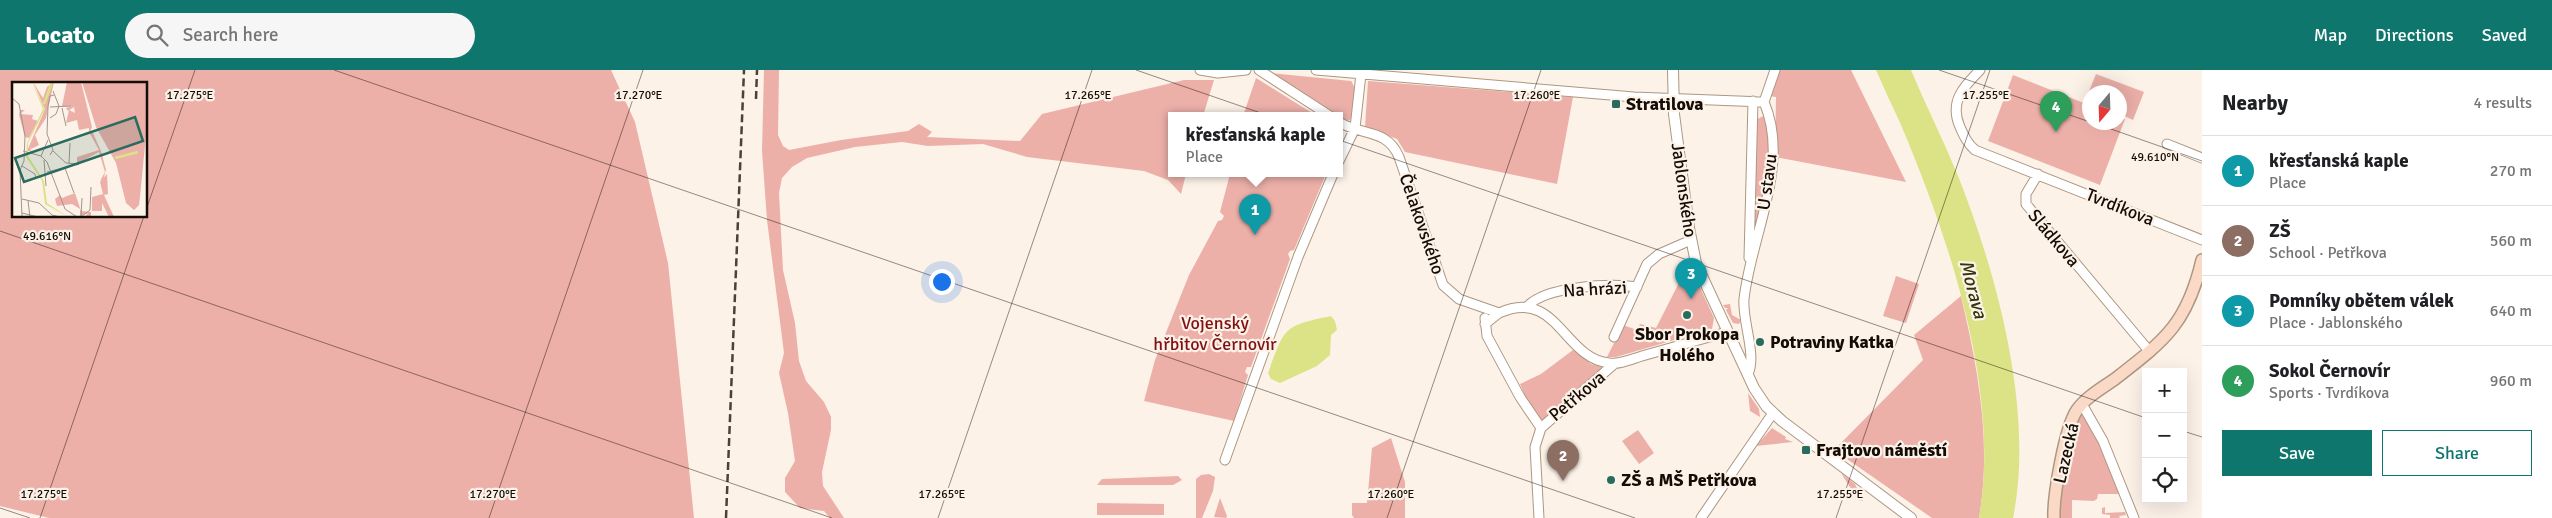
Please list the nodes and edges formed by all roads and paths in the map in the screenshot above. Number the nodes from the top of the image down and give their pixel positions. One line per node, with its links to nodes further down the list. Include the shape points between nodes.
1 (1200, 70): 2 (street, via 1218,73)
2 (1246, 70)
3 (1259, 70): 13 (street)
4 (1316, 70): 8 (street)
5 (1673, 70): 10 (street, Jablonského)
6 (1776, 70): 12 (street)
7 (1980, 70): 19 (street, via 1957,99 1956,118 1964,137 1975,150)
8 (1361, 74): 9 (street); 15 (street)
9 (1434, 75): 10 (street)
10 (1673, 99): 11 (street); 21 (street, Jablonského)
11 (1752, 101): 12 (street); 24 (street, U stavu)
12 (1764, 102): 24 (street, U stavu, via 1773,124 1770,191)
13 (1324, 112)
14 (1343, 124): 15 (street, Čelakovského)
15 (1355, 128): 17 (street); 27 (street, Čelakovského, via 1386,139 1397,152 1443,286 1459,299)
16 (2167, 144): 18 (street)
17 (1343, 153)
18 (2202, 158)
19 (2038, 174): 22 (street, Tvrdíkova); 32 (street, Sládkova, via 2026,194 2026,204)
20 (1332, 177): 38 (street, via 1298,257)
21 (1691, 240): 25 (street, via 1652,259); 30 (street, Jablonského, via 1701,275)
22 (2202, 240)
23 (2202, 260): 32 (main road, Lazecká, via 2194,292 2183,315)
24 (1750, 262): 34 (street, U stavu, via 1744,309 1751,362)
25 (1637, 287): 26 (street, Na hrázi, via 1566,289 1545,295); 31 (street)
26 (1527, 307): 28 (street); 33 (street, via 1546,316 1596,360)
27 (1487, 309): 28 (street, Čelakovského); 29 (street)
28 (1499, 313): 29 (street)
29 (1485, 324): 37 (street, via 1487,336)
30 (1727, 332): 33 (street); 34 (street, Jablonského)
31 (1614, 337)
32 (2150, 352): 35 (main road, Lazecká)
33 (1614, 364): 37 (street, Petřkova)
34 (1748, 374): 36 (street, Jablonského, via 1760,398)
35 (2082, 404): 42 (main road, Lazecká, via 2069,428); 43 (street, via 2104,441)
36 (1773, 413): 40 (street); 41 (street, Jablonského)
37 (1541, 428): 39 (street, Petřkova, via 1535,447)
38 (1225, 460)
39 (1539, 518)
40 (1701, 518)
41 (1912, 518)
42 (2054, 518)
43 (2134, 518)

